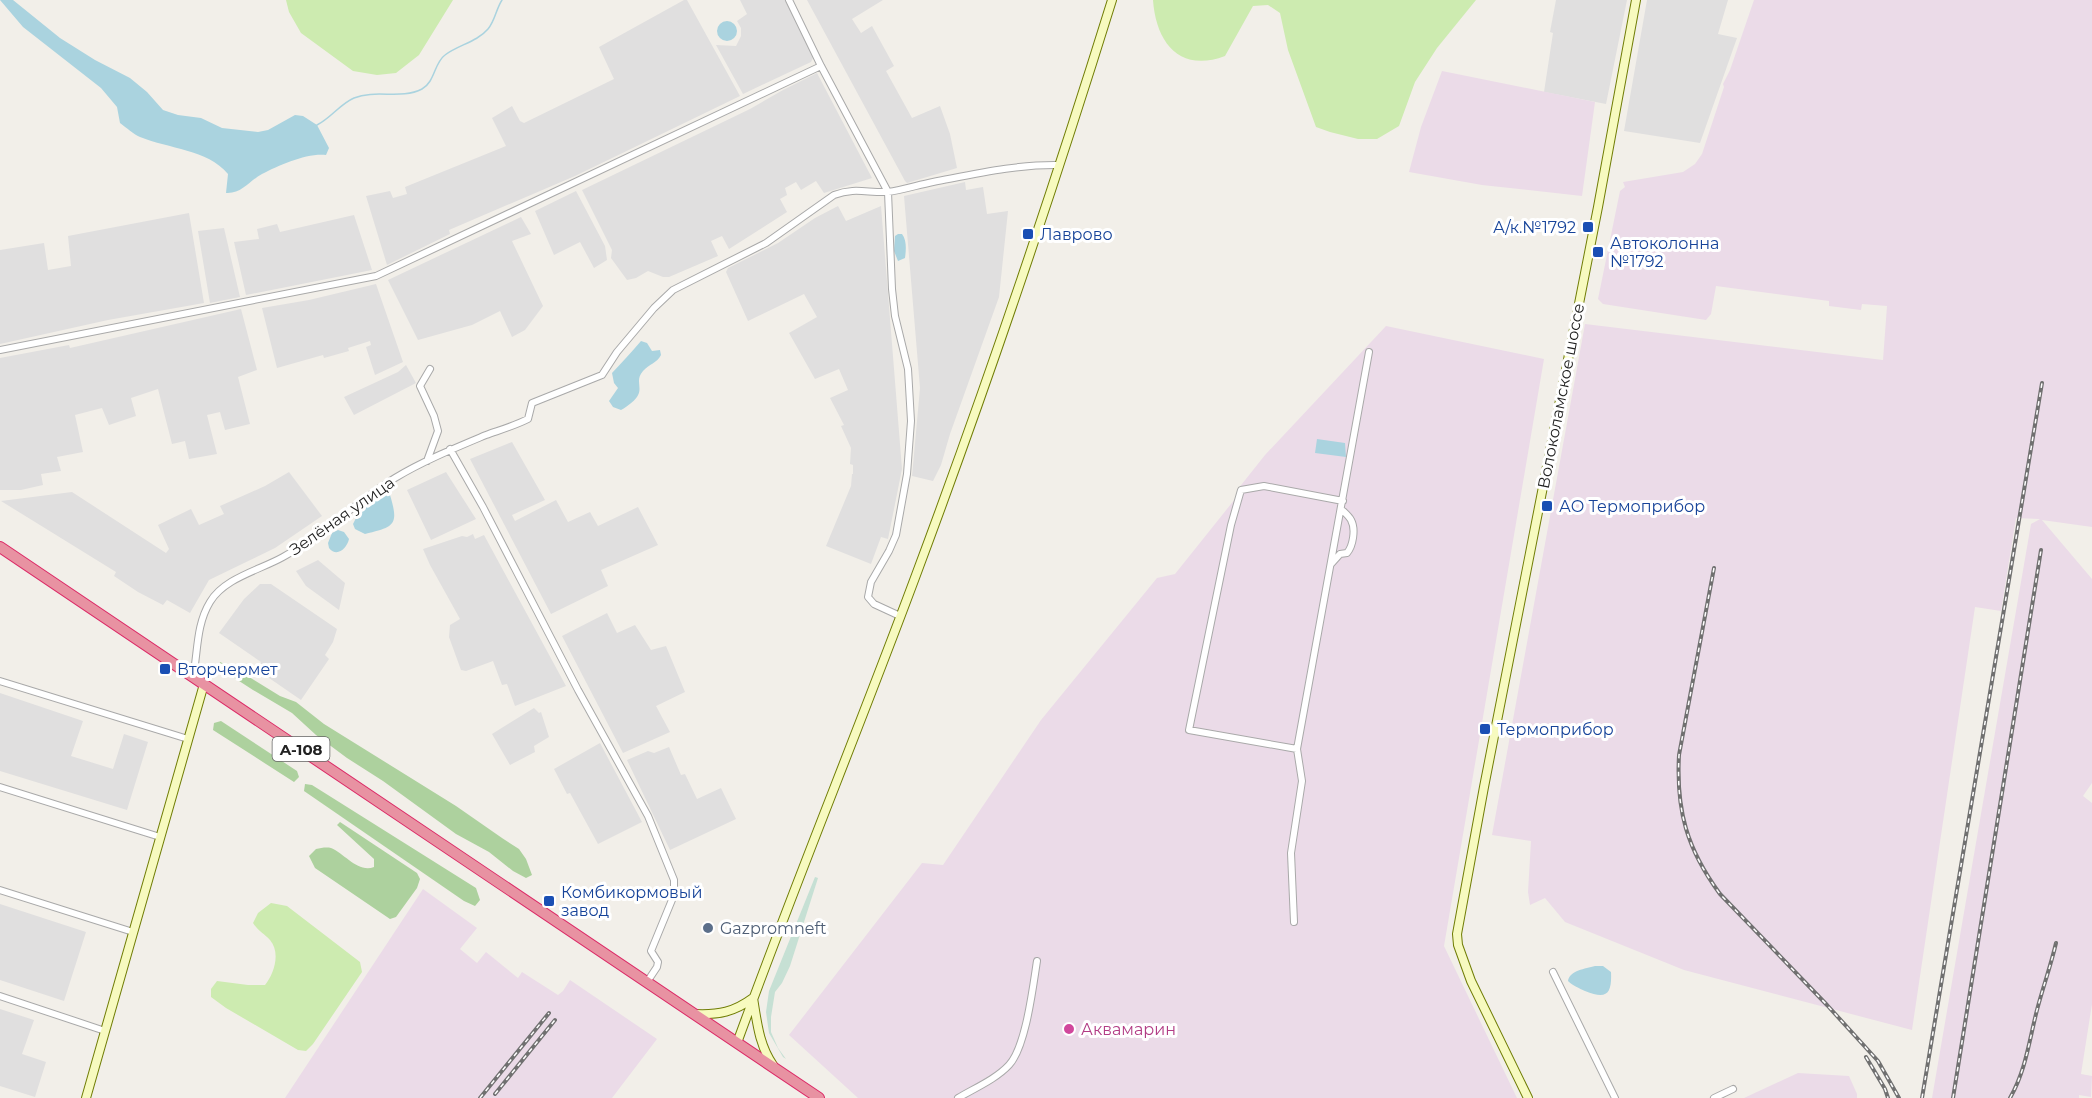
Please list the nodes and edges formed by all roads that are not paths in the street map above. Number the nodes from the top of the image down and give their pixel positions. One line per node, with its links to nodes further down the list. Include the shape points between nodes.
1 (789, 0): 4 (street)
2 (1112, 0): 5 (street)
3 (1636, 0): 40 (street, Волоколамское шоссе, via 1457,934 1471,981)
4 (821, 66): 6 (street); 7 (street, via 376,276)
5 (1060, 165): 6 (street, via 1032,165); 16 (street)
6 (888, 192): 10 (street, Зелёная улица, via 857,189 834,195 766,243 673,290 616,352 602,375 532,404 528,418 513,426); 16 (street, via 892,289 910,384 911,421 896,535 871,582 868,597)
7 (0, 350)
8 (1369, 352): 12 (street)
9 (430, 369): 11 (street, via 420,386 438,431)
10 (450, 449): 11 (street, Зелёная улица); 29 (street, via 648,816 674,880 674,895 651,951 657,967)
11 (427, 461): 17 (street, Зелёная улица, via 369,495 322,533 215,594 197,641)
12 (1343, 501): 13 (street); 21 (street, via 1264,486 1241,490 1189,730)
13 (1341, 508): 15 (street); 15 (street, via 1352,521 1351,548)
14 (0, 547): 17 (highway, А-108)
15 (1331, 564): 21 (street)
16 (900, 616): 31 (street)
17 (193, 677): 19 (highway, А-108)
18 (0, 681): 20 (street)
19 (204, 684): 20 (street); 29 (highway, А-108)
20 (188, 739): 23 (street)
21 (1297, 749): 25 (street, via 1302,781 1291,853)
22 (0, 787): 23 (street)
23 (160, 837): 26 (street)
24 (0, 890): 26 (street)
25 (1294, 921)
26 (133, 932): 33 (street)
27 (1037, 961): 39 (street, via 1017,1053 1011,1064)
28 (1553, 972): 41 (street)
29 (647, 982): 32 (highway, А-108)
30 (0, 996): 33 (street)
31 (753, 998): 32 (street, via 725,1013); 34 (street); 35 (street, via 766,1055)
32 (694, 1014): 34 (highway, А-108)
33 (105, 1031): 37 (street)
34 (737, 1043): 35 (highway, А-108)
35 (777, 1070): 38 (highway, А-108)
36 (1733, 1089): 42 (street)
37 (86, 1098)
38 (819, 1098)
39 (958, 1098)
40 (1528, 1098)
41 (1615, 1098)
42 (1714, 1098)

